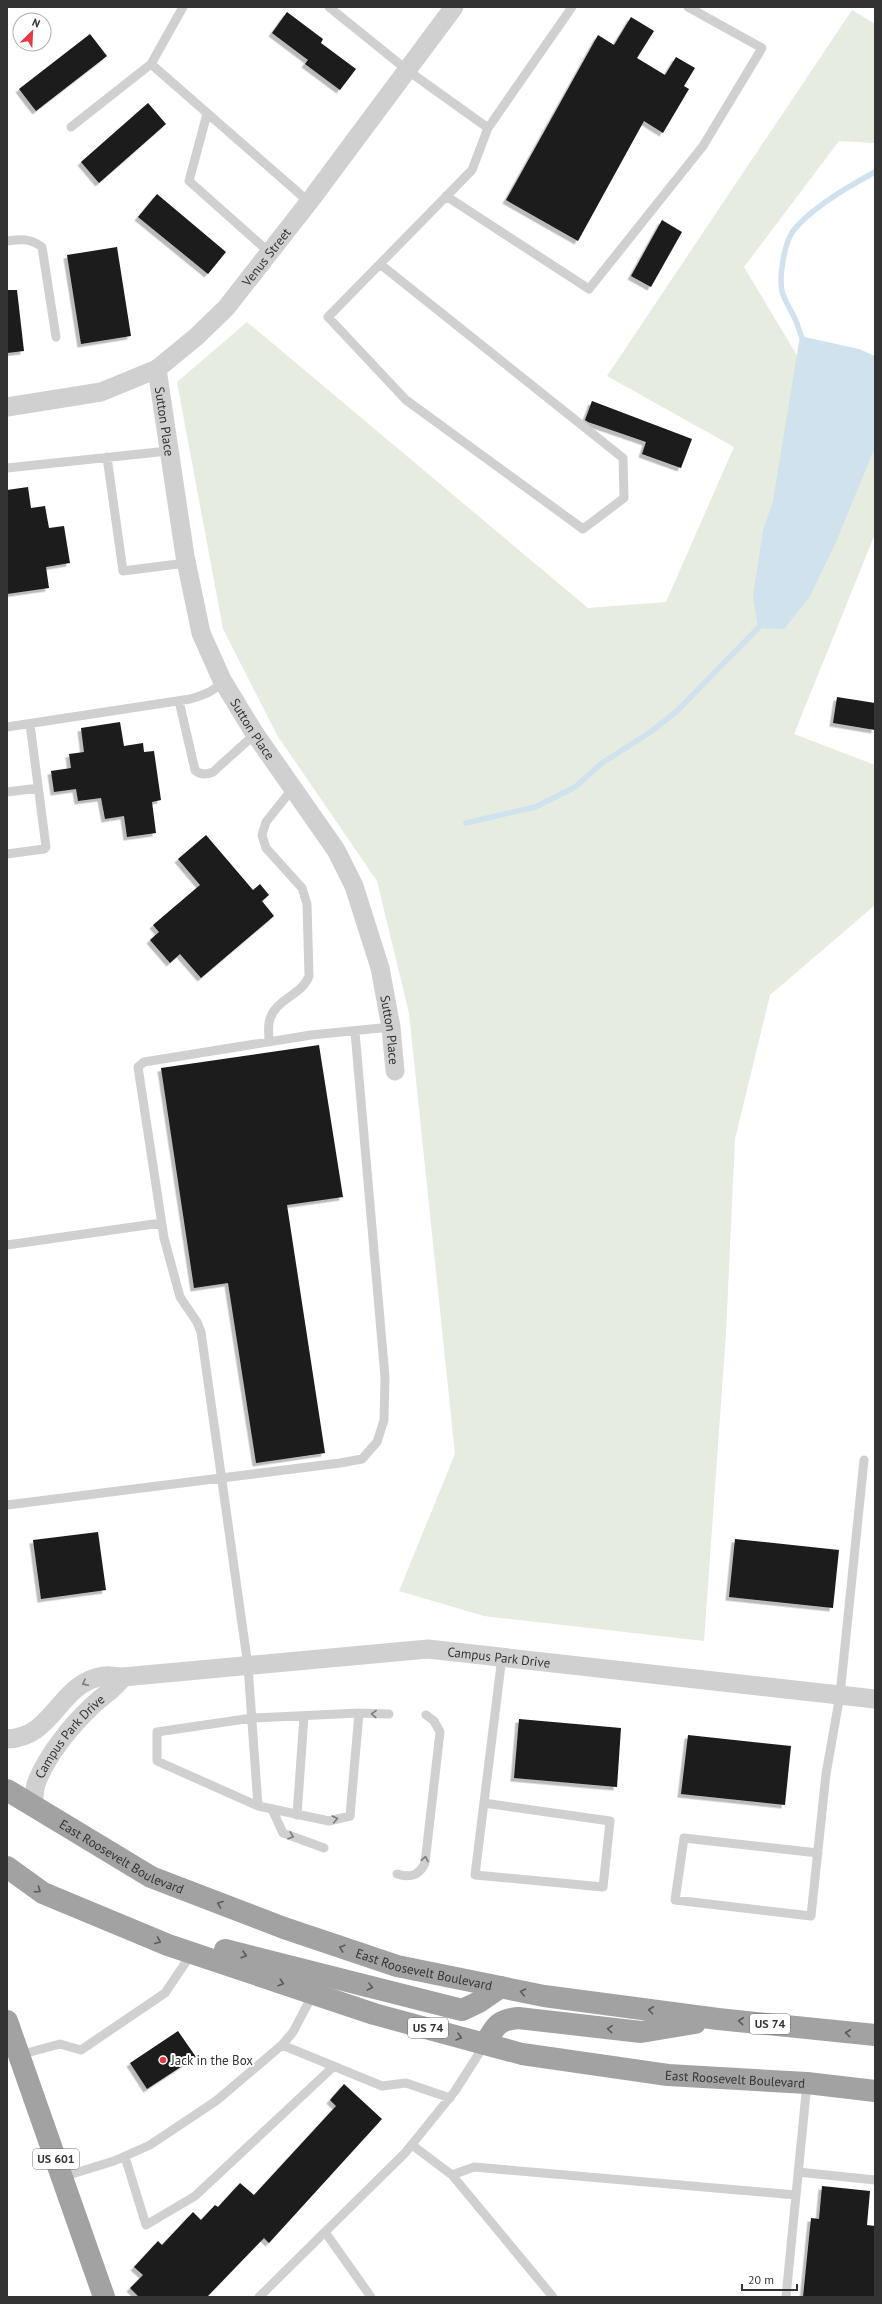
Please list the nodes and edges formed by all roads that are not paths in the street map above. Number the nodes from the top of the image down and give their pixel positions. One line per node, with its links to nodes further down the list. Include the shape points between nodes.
1 (183, 7): 6 (lane)
2 (329, 7): 7 (lane)
3 (454, 7): 7 (street, Venus Street)
4 (572, 7): 10 (lane)
5 (688, 7): 11 (lane, via 762,48 703,146 589,290)
6 (151, 64): 8 (lane); 9 (lane)
7 (407, 70): 10 (lane); 12 (street, Venus Street)
8 (207, 114): 12 (lane); 14 (lane, via 189,181)
9 (72, 128)
10 (488, 128): 11 (lane, via 472,170)
11 (446, 196): 15 (lane)
12 (309, 202): 14 (street, Venus Street)
13 (7, 241): 16 (lane, via 23,239 33,241 42,247)
14 (269, 252): 17 (street, Venus Street, via 226,308)
15 (380, 264): 15 (lane, via 328,317 406,400 583,529 624,498 624,458)
16 (56, 337)
17 (157, 369): 18 (street, Venus Street, via 100,392); 19 (street, Sutton Place)
18 (7, 407)
19 (168, 451): 20 (lane); 22 (street, Sutton Place)
20 (107, 457): 21 (lane); 22 (lane, via 123,571)
21 (7, 468)
22 (186, 563): 23 (street, Sutton Place, via 201,633)
23 (222, 680): 24 (lane, via 218,687 206,694); 27 (street, Sutton Place)
24 (179, 700): 25 (lane); 27 (lane, via 194,770 198,773 213,772)
25 (30, 724): 26 (lane); 28 (lane)
26 (7, 727)
27 (255, 734): 29 (street, Sutton Place)
28 (38, 788): 30 (lane); 31 (lane, via 45,848)
29 (293, 788): 32 (street, Sutton Place, via 336,850 354,886 380,968); 34 (lane, via 266,822 262,835 266,848 302,888 307,904 309,976 306,984 275,1008 269,1023)
30 (7, 792)
31 (7, 854)
32 (391, 1027): 33 (lane); 35 (street, Sutton Place)
33 (355, 1032): 34 (lane, via 310,1035); 39 (lane, via 385,1377 384,1420 377,1442 362,1459)
34 (269, 1042): 36 (lane, via 144,1062 138,1067)
35 (395, 1071)
36 (161, 1223): 37 (lane); 39 (lane, via 180,1297 201,1332)
37 (7, 1245)
38 (864, 1460): 44 (lane)
39 (221, 1478): 40 (lane); 42 (lane)
40 (7, 1505)
41 (502, 1657): 42 (street, Campus Park Drive, via 428,1649); 44 (street, Campus Park Drive); 53 (lane)
42 (248, 1666): 43 (street, Campus Park Drive); 50 (lane)
43 (123, 1677): 51 (street, Campus Park Drive, one-way to 51, via 104,1676 87,1682 76,1688 32,1734); 54 (street, Campus Park Drive, via 115,1689 78,1720 48,1760 38,1779)
44 (840, 1695): 45 (street, Campus Park Drive); 59 (lane, via 826,1774)
45 (875, 1699)
46 (359, 1713): 47 (lane, one-way to 46); 49 (lane); 57 (lane, one-way to 46, via 329,1821 350,1816)
47 (389, 1714)
48 (426, 1715): 61 (lane, one-way to 48, via 406,1877 415,1875 422,1870 425,1862 440,1732 434,1721)
49 (304, 1716): 50 (lane); 57 (lane)
50 (252, 1718): 55 (lane); 55 (lane, via 157,1732 156,1761)
51 (7, 1739)
52 (7, 1790): 54 (highway, East Roosevelt Boulevard / US 74)
53 (484, 1803): 53 (lane, via 475,1875 603,1888 610,1821)
54 (33, 1806): 64 (highway, East Roosevelt Boulevard / US 74, one-way to 54, via 397,1966 284,1928 151,1878)
55 (258, 1806): 56 (lane)
56 (272, 1809): 57 (lane); 58 (lane, one-way to 58, via 283,1833)
57 (297, 1815)
58 (324, 1848)
59 (818, 1852): 59 (lane, via 811,1916 675,1900 684,1838)
60 (7, 1867): 62 (highway, East Roosevelt Boulevard / US 74, one-way to 62, via 43,1893)
61 (397, 1874)
62 (192, 1954): 63 (highway, East Roosevelt Boulevard / US 74, one-way to 63); 70 (lane, via 165,1993 81,2050 60,2044)
63 (317, 1984): 64 (highway, one-way to 64, via 462,2010); 68 (highway, East Roosevelt Boulevard / US 74, one-way to 68, via 374,2014); 69 (lane, via 293,2032)
64 (501, 1987): 65 (highway, East Roosevelt Boulevard / US 74, one-way to 64, via 544,1996)
65 (718, 2019): 67 (highway, East Roosevelt Boulevard / US 74, one-way to 65); 68 (highway, one-way to 68, via 641,2032 518,2018 505,2019 495,2026)
66 (7, 2021): 70 (highway, US 601)
67 (875, 2035)
68 (485, 2044): 72 (highway, East Roosevelt Boulevard / US 74, via 522,2054 668,2075); 74 (lane)
69 (282, 2045): 71 (lane); 76 (lane, via 216,2101 150,2146)
70 (19, 2055): 79 (highway, US 601)
71 (333, 2067): 74 (lane, via 382,2086 406,2083); 76 (lane, via 195,2196 146,2225)
72 (807, 2083): 73 (highway, East Roosevelt Boulevard / US 74); 77 (lane)
73 (875, 2091)
74 (450, 2098): 75 (lane)
75 (412, 2145): 78 (lane); 82 (lane)
76 (125, 2157): 79 (lane)
77 (798, 2172): 80 (lane); 81 (lane)
78 (452, 2175): 81 (lane, via 474,2167); 86 (lane)
79 (62, 2177): 83 (highway, US 601)
80 (875, 2180)
81 (796, 2195): 87 (lane)
82 (325, 2232): 84 (lane); 85 (lane)
83 (104, 2297)
84 (259, 2297)
85 (371, 2297)
86 (553, 2297)
87 (786, 2297)

